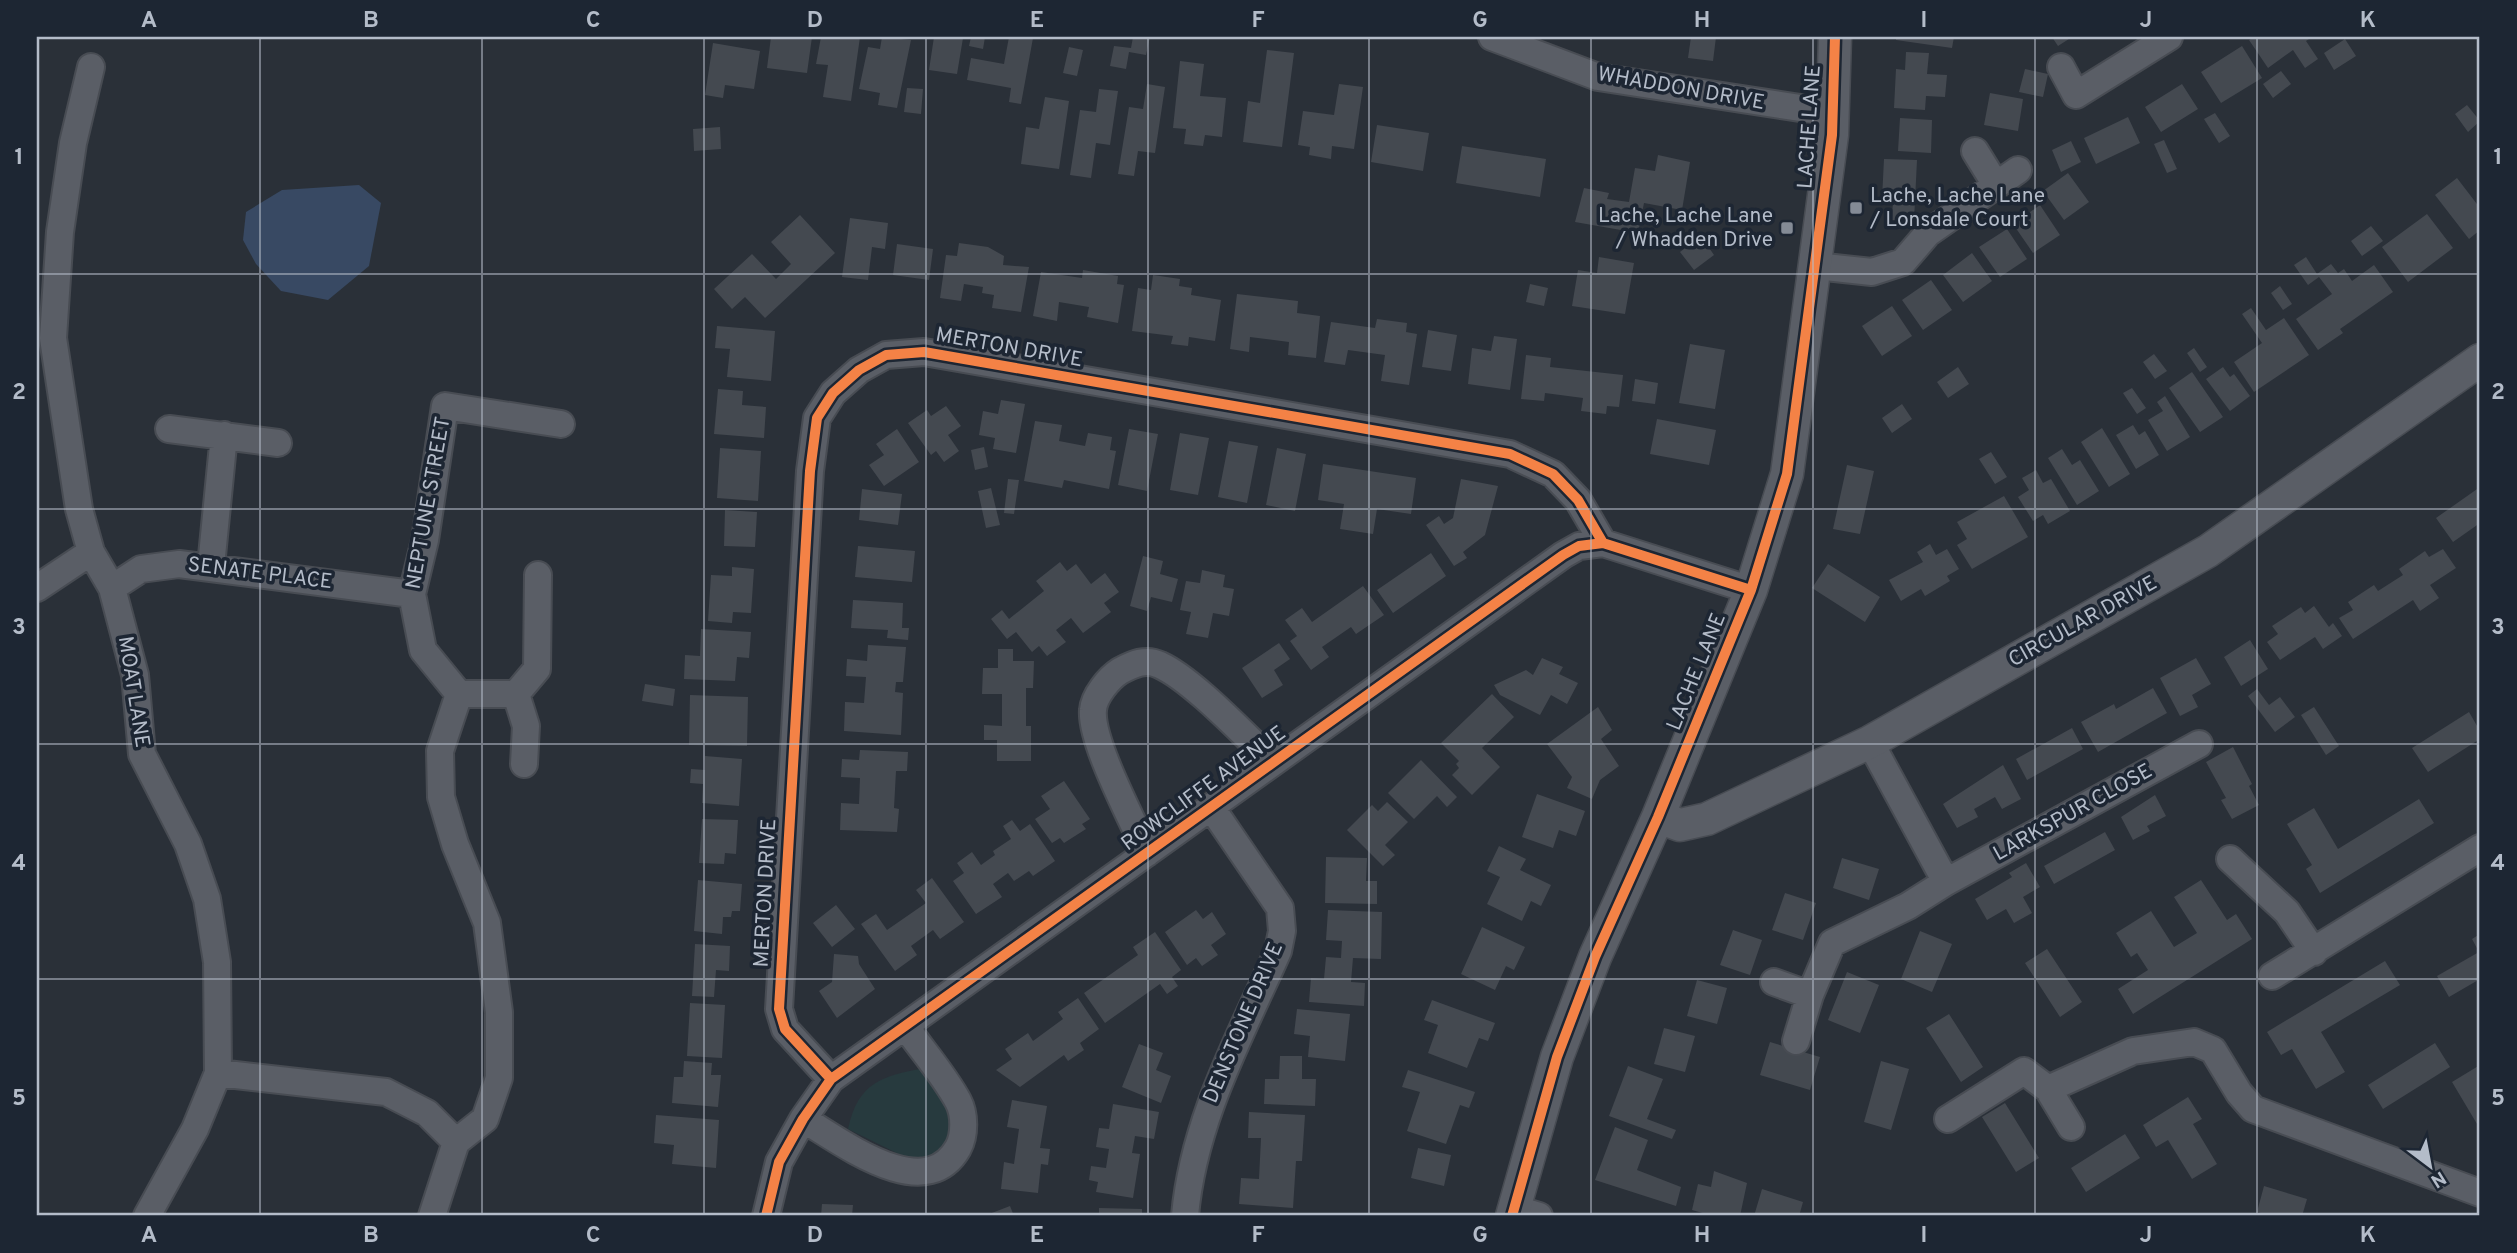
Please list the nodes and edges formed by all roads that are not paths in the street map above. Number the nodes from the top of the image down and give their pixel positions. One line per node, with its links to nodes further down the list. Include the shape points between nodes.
1 (1492, 37): 6 (street, WHADDON DRIVE, via 1598,77)
2 (1835, 37): 6 (street, LACHE LANE)
3 (2169, 37): 5 (street, via 2076,95)
4 (91, 67): 17 (street, MOAT LANE, via 73,143 60,232 53,338 79,509)
5 (2061, 67)
6 (1833, 113): 10 (street, LACHE LANE)
7 (1975, 150): 9 (street)
8 (2018, 170): 9 (street)
9 (1996, 185): 10 (street, via 1928,233 1902,262 1872,272)
10 (1816, 266): 22 (street, LACHE LANE, via 1787,474)
11 (2480, 360): 26 (street, CIRCULAR DRIVE, via 2208,551)
12 (561, 424): 23 (street, NEPTUNE STREET, via 445,406)
13 (169, 429): 14 (street)
14 (224, 435): 15 (street); 18 (street)
15 (278, 443)
16 (1603, 543): 22 (street); 28 (street, ROWCLIFFE AVENUE, via 1563,555); 43 (street, MERTON DRIVE, via 1578,500 1553,474 1510,454 924,352 886,355 859,370 833,393 817,418 810,471 779,1009 785,1029)
17 (91, 552): 20 (street); 21 (street, MOAT LANE)
18 (211, 566): 21 (street, SENATE PLACE, via 141,569); 23 (street, SENATE PLACE)
19 (538, 575): 25 (street, via 537,669)
20 (37, 588)
21 (112, 588): 42 (street, MOAT LANE, via 135,676 142,754 188,844 207,899 218,962)
22 (1751, 590): 31 (street, LACHE LANE)
23 (412, 594): 24 (street, NEPTUNE STREET, via 423,650)
24 (459, 694): 25 (street); 48 (street, via 440,751 441,797 454,844 486,923 499,1012 499,1077 485,1119)
25 (516, 694): 29 (street, via 526,726)
26 (1870, 742): 31 (street, CIRCULAR DRIVE, via 1707,819 1680,825); 35 (street)
27 (2199, 744): 35 (street, LARKSPUR CLOSE)
28 (1273, 762): 30 (street, ROWCLIFFE AVENUE); 33 (street, ROWCLIFFE AVENUE, via 1158,664 1139,662 1115,674 1093,709 1098,740)
29 (524, 764)
30 (1211, 807): 33 (street, ROWCLIFFE AVENUE); 54 (street, DENSTONE DRIVE, via 1280,908 1282,931 1278,951 1211,1102 1189,1174)
31 (1658, 817): 50 (street, LACHE LANE, via 1595,957 1557,1057)
32 (2480, 848): 36 (street)
33 (1147, 853): 40 (street, ROWCLIFFE AVENUE)
34 (2230, 859): 36 (street, via 2287,912)
35 (1946, 882): 39 (street, LARKSPUR CLOSE, via 1832,943)
36 (2314, 952): 37 (street)
37 (2272, 976)
38 (1774, 982): 39 (street)
39 (1810, 995): 41 (street, LARKSPUR CLOSE)
40 (905, 1026): 43 (street, ROWCLIFFE AVENUE); 45 (street, via 959,1102 962,1138 947,1162 915,1174 880,1163)
41 (1796, 1041)
42 (218, 1073): 48 (street, via 386,1092 427,1113); 51 (street, MOAT LANE, via 195,1129)
43 (831, 1079): 45 (street, ROWCLIFFE AVENUE)
44 (2048, 1089): 46 (street, via 2024,1071); 47 (street); 49 (street, via 2133,1051 2194,1042 2213,1050 2253,1109)
45 (803, 1119): 53 (street, ROWCLIFFE AVENUE, via 779,1162)
46 (1948, 1119)
47 (2071, 1126)
48 (456, 1142): 52 (street)
49 (2480, 1193)
50 (1521, 1213)
51 (147, 1216)
52 (432, 1216)
53 (766, 1216)
54 (1185, 1216)

